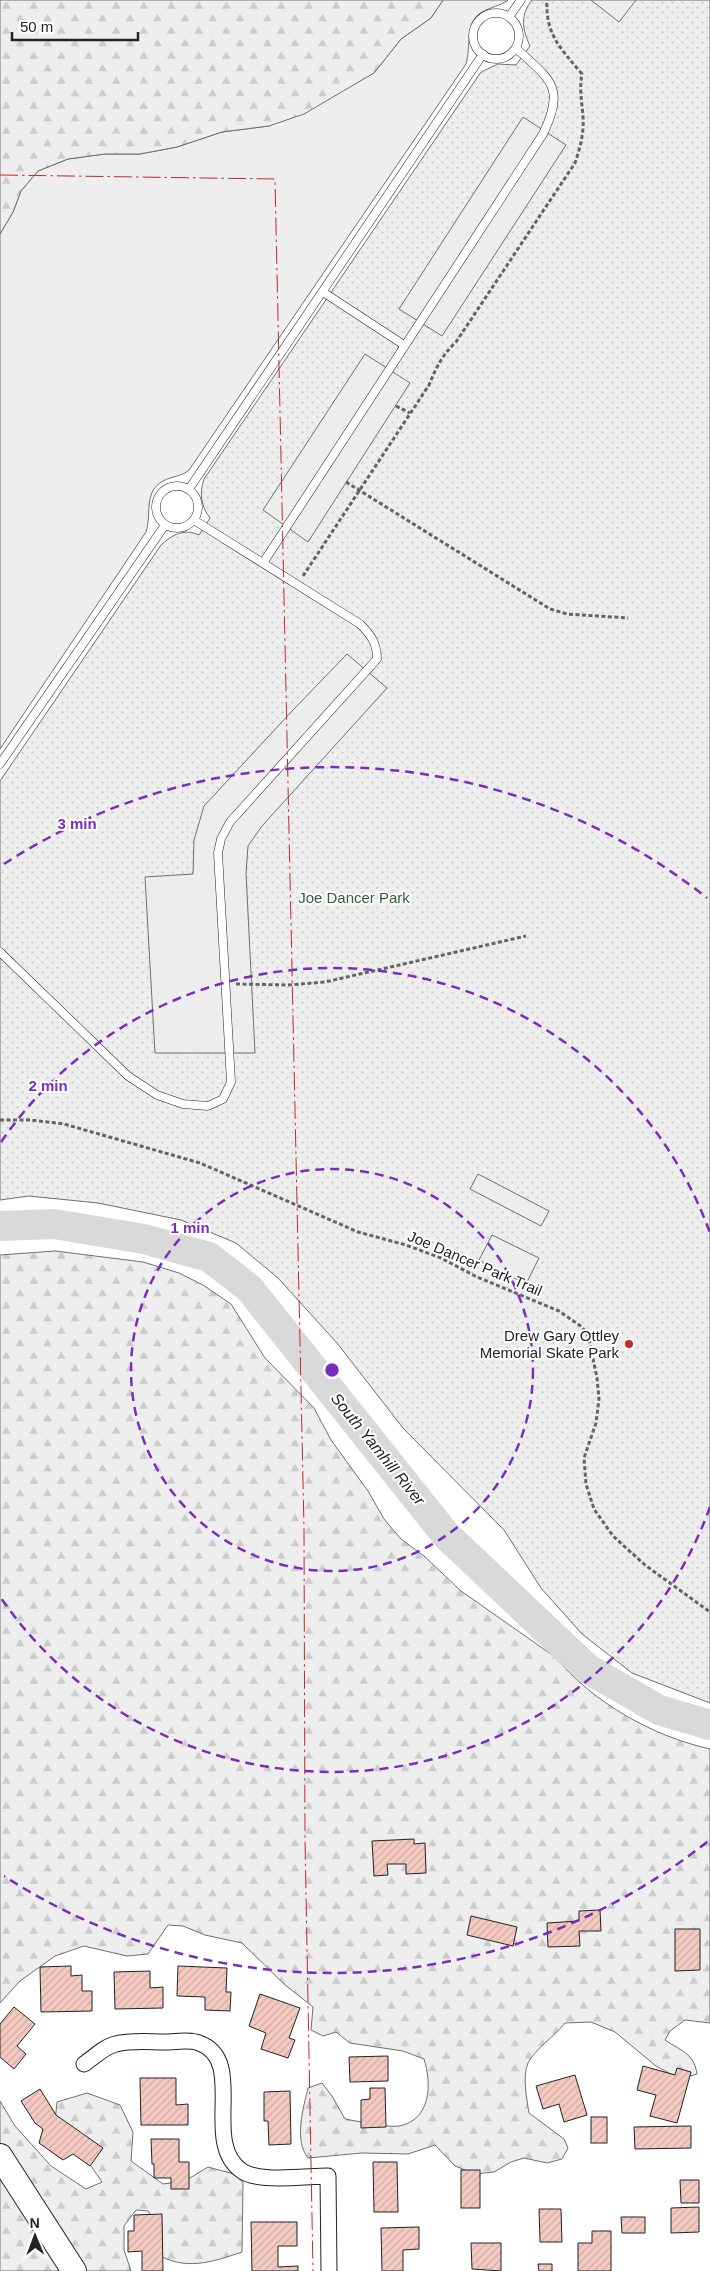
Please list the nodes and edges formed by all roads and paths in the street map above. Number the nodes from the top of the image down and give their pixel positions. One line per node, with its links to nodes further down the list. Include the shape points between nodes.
1 (521, 0): 3 (lane)
2 (547, 0): 9 (path, via 552,37 582,74 584,130 581,146 575,164 456,342 441,358 429,385)
3 (509, 16): 4 (lane, via 517,27); 5 (lane, via 494,13 480,20 473,34 477,49)
4 (516, 48): 5 (lane, via 504,57); 7 (lane, via 552,84 555,99 552,115 543,134)
5 (483, 54): 6 (lane)
6 (323, 292): 7 (lane); 11 (lane)
7 (404, 345): 15 (lane)
8 (396, 406): 9 (path)
9 (410, 413): 12 (path)
10 (346, 482): 12 (path)
11 (189, 489): 13 (lane, via 198,500); 14 (lane, via 176,485 159,495 155,508)
12 (360, 490): 16 (path); 17 (path, via 550,609 567,614)
13 (194, 520): 14 (lane, via 184,528); 15 (lane)
14 (165, 525): 18 (lane)
15 (263, 563): 16 (lane)
16 (297, 584): 21 (lane, via 360,624 372,636 377,647 377,659 230,822 221,839 218,853)
17 (628, 618)
18 (0, 764)
19 (526, 936): 21 (path, via 325,982)
20 (0, 952): 21 (lane, via 128,1076 157,1095 184,1104 208,1106 223,1099 231,1082)
21 (226, 984)
22 (0, 1120): 23 (path, Joe Dancer Park Trail, via 64,1124 200,1163 358,1232 441,1258 477,1277 559,1311 588,1335 597,1378 596,1423 584,1458 586,1484 594,1509 613,1536 645,1565)
23 (710, 1612)
24 (84, 2064): 27 (street, via 115,2044 187,2041 206,2046 222,2069 224,2143 228,2158 242,2172 254,2177 328,2176)
25 (0, 2156): 26 (main road)
26 (74, 2271)
27 (329, 2271)

